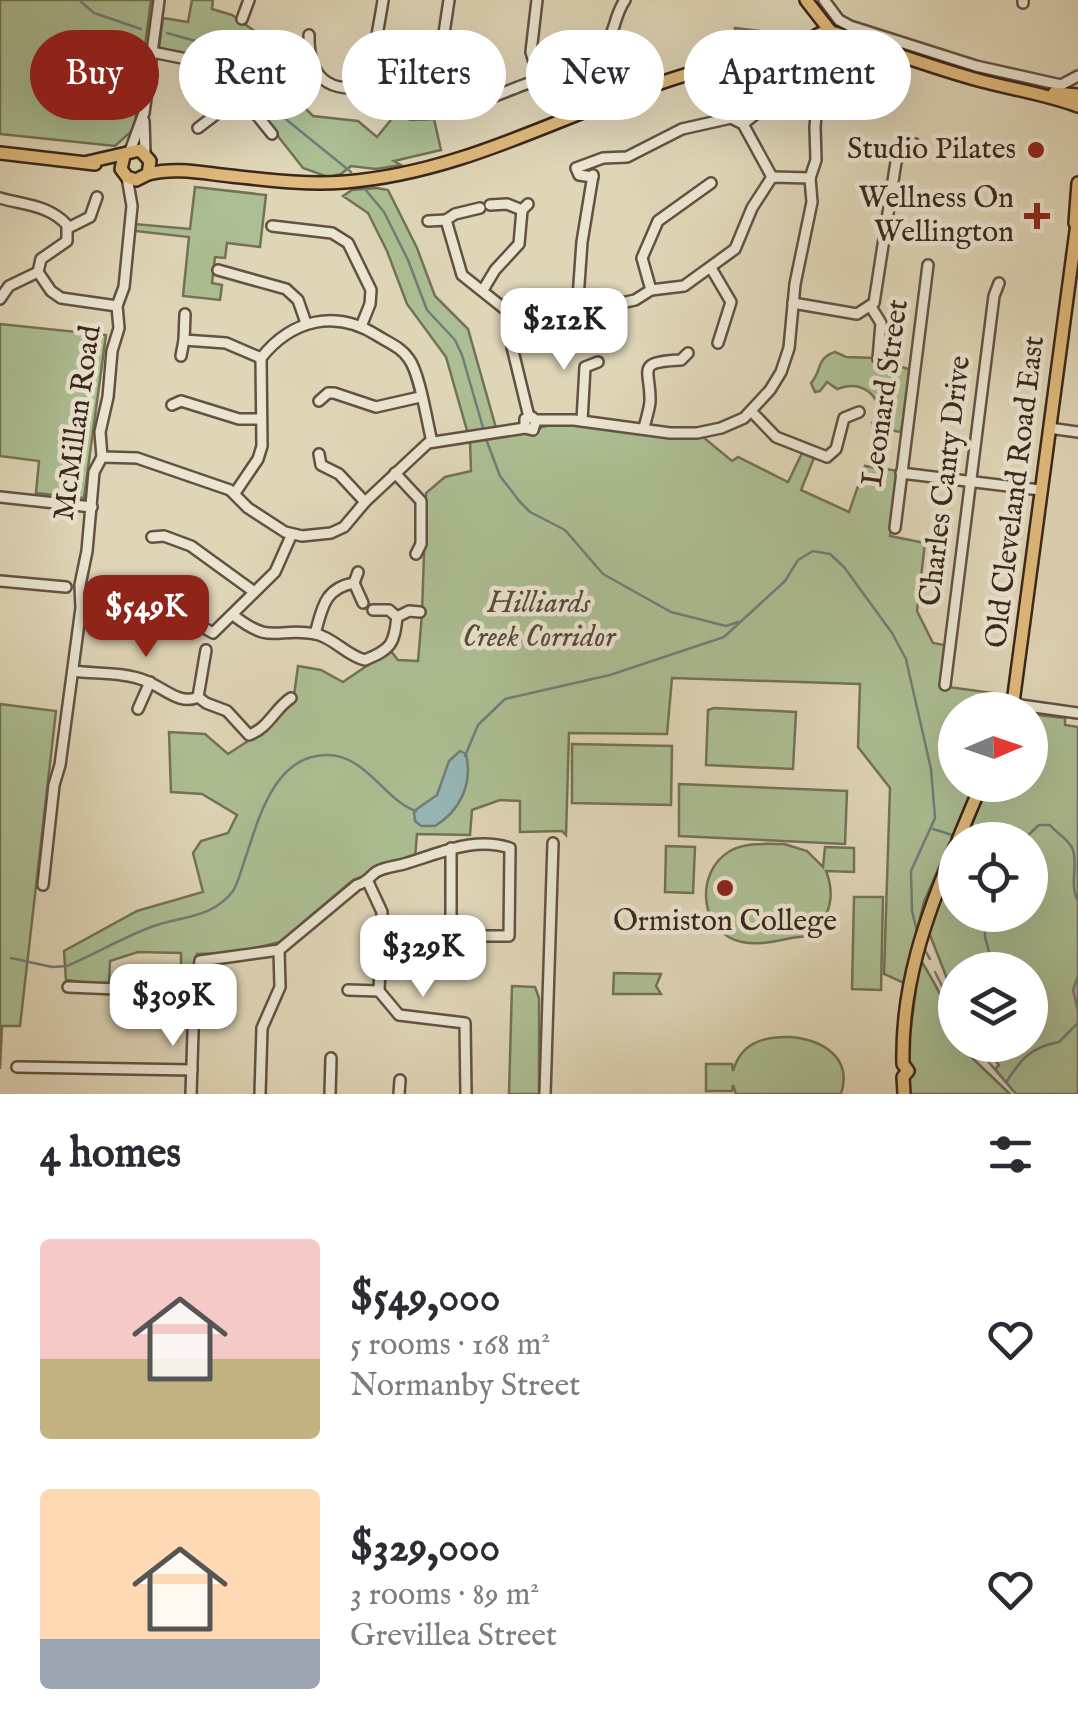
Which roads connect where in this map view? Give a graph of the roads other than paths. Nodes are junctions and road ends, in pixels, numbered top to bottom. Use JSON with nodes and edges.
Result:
{"nodes":[{"id":1,"x":159,"y":0,"type":"edge"},
{"id":2,"x":249,"y":0,"type":"edge"},
{"id":3,"x":383,"y":0,"type":"edge"},
{"id":4,"x":449,"y":0,"type":"edge"},
{"id":5,"x":536,"y":0,"type":"edge"},
{"id":6,"x":624,"y":0,"type":"edge"},
{"id":7,"x":824,"y":0,"type":"edge"},
{"id":8,"x":807,"y":2,"type":"edge"},
{"id":9,"x":242,"y":19,"type":"dead end"},
{"id":10,"x":155,"y":30,"type":"edge"},
{"id":11,"x":379,"y":30,"type":"edge"},
{"id":12,"x":444,"y":30,"type":"edge"},
{"id":13,"x":533,"y":30,"type":"edge"},
{"id":14,"x":614,"y":30,"type":"edge"},
{"id":15,"x":811,"y":30,"type":"edge"},
{"id":16,"x":830,"y":30,"type":"edge"},
{"id":17,"x":911,"y":59,"type":"edge"},
{"id":18,"x":911,"y":60,"type":"edge"},
{"id":19,"x":914,"y":60,"type":"junction"},
{"id":20,"x":974,"y":72,"type":"junction"},
{"id":21,"x":322,"y":74,"type":"edge"},
{"id":22,"x":1078,"y":76,"type":"edge"},
{"id":23,"x":684,"y":77,"type":"edge"},
{"id":24,"x":342,"y":87,"type":"edge"},
{"id":25,"x":1025,"y":91,"type":"junction"},
{"id":26,"x":1078,"y":95,"type":"edge"},
{"id":27,"x":1078,"y":106,"type":"edge"},
{"id":28,"x":141,"y":120,"type":"edge"},
{"id":29,"x":144,"y":120,"type":"edge"},
{"id":30,"x":215,"y":120,"type":"edge"},
{"id":31,"x":260,"y":120,"type":"edge"},
{"id":32,"x":748,"y":120,"type":"edge"},
{"id":33,"x":817,"y":120,"type":"edge"},
{"id":34,"x":743,"y":124,"type":"junction"},
{"id":35,"x":198,"y":128,"type":"dead end"},
{"id":36,"x":256,"y":133,"type":"dead end"},
{"id":37,"x":893,"y":142,"type":"dead end"},
{"id":38,"x":915,"y":144,"type":"dead end"},
{"id":39,"x":902,"y":149,"type":"junction"},
{"id":40,"x":127,"y":153,"type":"junction"},
{"id":41,"x":0,"y":154,"type":"edge"},
{"id":42,"x":146,"y":155,"type":"junction"},
{"id":43,"x":88,"y":162,"type":"junction"},
{"id":44,"x":596,"y":162,"type":"junction"},
{"id":45,"x":174,"y":169,"type":"junction"},
{"id":46,"x":125,"y":175,"type":"junction"},
{"id":47,"x":144,"y":176,"type":"junction"},
{"id":48,"x":593,"y":176,"type":"junction"},
{"id":49,"x":772,"y":177,"type":"junction"},
{"id":50,"x":810,"y":178,"type":"junction"},
{"id":51,"x":706,"y":182,"type":"dead end"},
{"id":52,"x":1078,"y":183,"type":"edge"},
{"id":53,"x":0,"y":198,"type":"edge"},
{"id":54,"x":95,"y":199,"type":"dead end"},
{"id":55,"x":132,"y":206,"type":"junction"},
{"id":56,"x":428,"y":220,"type":"dead end"},
{"id":57,"x":446,"y":220,"type":"junction"},
{"id":58,"x":1076,"y":222,"type":"edge"},
{"id":59,"x":279,"y":224,"type":"dead end"},
{"id":60,"x":68,"y":228,"type":"junction"},
{"id":61,"x":928,"y":265,"type":"dead end"},
{"id":62,"x":711,"y":268,"type":"junction"},
{"id":63,"x":218,"y":270,"type":"dead end"},
{"id":64,"x":38,"y":272,"type":"junction"},
{"id":65,"x":0,"y":278,"type":"edge"},
{"id":66,"x":999,"y":284,"type":"dead end"},
{"id":67,"x":9,"y":286,"type":"junction"},
{"id":68,"x":483,"y":290,"type":"junction"},
{"id":69,"x":651,"y":290,"type":"junction"},
{"id":70,"x":578,"y":298,"type":"junction"},
{"id":71,"x":0,"y":300,"type":"edge"},
{"id":72,"x":793,"y":303,"type":"junction"},
{"id":73,"x":117,"y":306,"type":"junction"},
{"id":74,"x":871,"y":308,"type":"junction"},
{"id":75,"x":184,"y":314,"type":"dead end"},
{"id":76,"x":516,"y":318,"type":"junction"},
{"id":77,"x":306,"y":323,"type":"junction"},
{"id":78,"x":362,"y":324,"type":"junction"},
{"id":79,"x":184,"y":340,"type":"junction"},
{"id":80,"x":717,"y":345,"type":"dead end"},
{"id":81,"x":180,"y":356,"type":"dead end"},
{"id":82,"x":262,"y":358,"type":"junction"},
{"id":83,"x":878,"y":359,"type":"dead end"},
{"id":84,"x":574,"y":360,"type":"dead end"},
{"id":85,"x":598,"y":362,"type":"dead end"},
{"id":86,"x":584,"y":366,"type":"junction"},
{"id":87,"x":689,"y":371,"type":"dead end"},
{"id":88,"x":420,"y":397,"type":"junction"},
{"id":89,"x":178,"y":400,"type":"dead end"},
{"id":90,"x":318,"y":401,"type":"dead end"},
{"id":91,"x":752,"y":412,"type":"junction"},
{"id":92,"x":859,"y":412,"type":"dead end"},
{"id":93,"x":260,"y":420,"type":"junction"},
{"id":94,"x":582,"y":421,"type":"junction"},
{"id":95,"x":530,"y":422,"type":"junction"},
{"id":96,"x":644,"y":428,"type":"junction"},
{"id":97,"x":1049,"y":428,"type":"junction"},
{"id":98,"x":1078,"y":432,"type":"edge"},
{"id":99,"x":432,"y":442,"type":"junction"},
{"id":100,"x":102,"y":456,"type":"junction"},
{"id":101,"x":318,"y":463,"type":"dead end"},
{"id":102,"x":395,"y":472,"type":"junction"},
{"id":103,"x":901,"y":473,"type":"junction"},
{"id":104,"x":970,"y":482,"type":"junction"},
{"id":105,"x":1040,"y":490,"type":"junction"},
{"id":106,"x":235,"y":493,"type":"junction"},
{"id":107,"x":0,"y":497,"type":"edge"},
{"id":108,"x":365,"y":502,"type":"junction"},
{"id":109,"x":92,"y":507,"type":"junction"},
{"id":110,"x":895,"y":528,"type":"dead end"},
{"id":111,"x":291,"y":536,"type":"junction"},
{"id":112,"x":152,"y":537,"type":"dead end"},
{"id":113,"x":416,"y":554,"type":"dead end"},
{"id":114,"x":0,"y":581,"type":"edge"},
{"id":115,"x":66,"y":587,"type":"dead end"},
{"id":116,"x":253,"y":591,"type":"junction"},
{"id":117,"x":363,"y":603,"type":"dead end"},
{"id":118,"x":373,"y":610,"type":"dead end"},
{"id":119,"x":420,"y":612,"type":"dead end"},
{"id":120,"x":142,"y":614,"type":"dead end"},
{"id":121,"x":232,"y":615,"type":"junction"},
{"id":122,"x":397,"y":617,"type":"junction"},
{"id":123,"x":315,"y":634,"type":"junction"},
{"id":124,"x":206,"y":650,"type":"dead end"},
{"id":125,"x":72,"y":671,"type":"junction"},
{"id":126,"x":150,"y":682,"type":"junction"},
{"id":127,"x":946,"y":685,"type":"dead end"},
{"id":128,"x":1015,"y":692,"type":"edge"},
{"id":129,"x":273,"y":695,"type":"dead end"},
{"id":130,"x":198,"y":697,"type":"junction"},
{"id":131,"x":138,"y":709,"type":"dead end"},
{"id":132,"x":1048,"y":710,"type":"edge"},
{"id":133,"x":1078,"y":712,"type":"edge"},
{"id":134,"x":553,"y":843,"type":"dead end"},
{"id":135,"x":451,"y":848,"type":"junction"},
{"id":136,"x":368,"y":882,"type":"junction"},
{"id":137,"x":43,"y":886,"type":"dead end"},
{"id":138,"x":938,"y":889,"type":"edge"},
{"id":139,"x":278,"y":950,"type":"junction"},
{"id":140,"x":68,"y":987,"type":"dead end"},
{"id":141,"x":348,"y":990,"type":"dead end"},
{"id":142,"x":379,"y":991,"type":"junction"},
{"id":143,"x":190,"y":992,"type":"junction"},
{"id":144,"x":331,"y":1058,"type":"dead end"},
{"id":145,"x":17,"y":1067,"type":"dead end"},
{"id":146,"x":192,"y":1070,"type":"junction"},
{"id":147,"x":400,"y":1080,"type":"dead end"},
{"id":148,"x":192,"y":1094,"type":"edge"},
{"id":149,"x":260,"y":1094,"type":"edge"},
{"id":150,"x":330,"y":1094,"type":"edge"},
{"id":151,"x":399,"y":1094,"type":"edge"},
{"id":152,"x":466,"y":1094,"type":"edge"},
{"id":153,"x":547,"y":1094,"type":"edge"},
{"id":154,"x":904,"y":1094,"type":"edge"}],
"edges":[{"from":1,"to":10,"type":"street"},
{"from":2,"to":9,"type":"street"},
{"from":3,"to":11,"type":"street"},
{"from":4,"to":12,"type":"street"},
{"from":5,"to":13,"type":"street"},
{"from":6,"to":14,"type":"street"},
{"from":7,"to":20,"type":"street"},
{"from":8,"to":15,"type":"main road"},
{"from":8,"to":16,"type":"main road"},
{"from":17,"to":19,"type":"main road"},
{"from":18,"to":19,"type":"main road"},
{"from":19,"to":20,"type":"main road"},
{"from":20,"to":22,"type":"street"},
{"from":20,"to":25,"type":"main road"},
{"from":21,"to":24,"type":"street"},
{"from":23,"to":45,"type":"main road"},
{"from":25,"to":26,"type":"main road"},
{"from":25,"to":27,"type":"main road"},
{"from":28,"to":40,"type":"street"},
{"from":29,"to":42,"type":"street"},
{"from":30,"to":35,"type":"street"},
{"from":31,"to":36,"type":"street"},
{"from":32,"to":34,"type":"street"},
{"from":33,"to":50,"type":"street"},
{"from":34,"to":44,"type":"street"},
{"from":34,"to":49,"type":"street"},
{"from":37,"to":39,"type":"street"},
{"from":38,"to":39,"type":"street"},
{"from":39,"to":74,"type":"street"},
{"from":40,"to":42,"type":"main road"},
{"from":40,"to":43,"type":"main road"},
{"from":40,"to":46,"type":"main road"},
{"from":41,"to":43,"type":"main road"},
{"from":42,"to":45,"type":"main road"},
{"from":42,"to":47,"type":"main road"},
{"from":43,"to":46,"type":"main road"},
{"from":44,"to":48,"type":"street"},
{"from":44,"to":48,"type":"street"},
{"from":45,"to":47,"type":"main road"},
{"from":46,"to":47,"type":"main road"},
{"from":46,"to":55,"type":"street","name":"McMillan Road"},
{"from":47,"to":55,"type":"street","name":"McMillan Road"},
{"from":48,"to":70,"type":"street"},
{"from":49,"to":50,"type":"street"},
{"from":49,"to":62,"type":"street"},
{"from":50,"to":72,"type":"street"},
{"from":51,"to":69,"type":"street"},
{"from":52,"to":58,"type":"main road","name":"Old Cleveland Road East"},
{"from":53,"to":60,"type":"street"},
{"from":54,"to":60,"type":"street"},
{"from":55,"to":73,"type":"street","name":"McMillan Road"},
{"from":56,"to":57,"type":"street"},
{"from":57,"to":68,"type":"street"},
{"from":57,"to":68,"type":"street"},
{"from":58,"to":97,"type":"main road","name":"Old Cleveland Road East"},
{"from":59,"to":78,"type":"street"},
{"from":60,"to":64,"type":"street"},
{"from":61,"to":103,"type":"street","name":"Leonard Street"},
{"from":62,"to":69,"type":"street"},
{"from":62,"to":80,"type":"street"},
{"from":63,"to":77,"type":"street"},
{"from":64,"to":67,"type":"street"},
{"from":64,"to":73,"type":"street"},
{"from":65,"to":67,"type":"street"},
{"from":66,"to":104,"type":"street","name":"Charles Canty Drive"},
{"from":67,"to":71,"type":"street"},
{"from":68,"to":76,"type":"street"},
{"from":69,"to":70,"type":"street"},
{"from":70,"to":76,"type":"street"},
{"from":72,"to":74,"type":"street"},
{"from":72,"to":91,"type":"street"},
{"from":73,"to":100,"type":"street","name":"McMillan Road"},
{"from":74,"to":83,"type":"street"},
{"from":75,"to":79,"type":"street"},
{"from":76,"to":95,"type":"street"},
{"from":77,"to":78,"type":"street"},
{"from":77,"to":82,"type":"street"},
{"from":78,"to":88,"type":"street"},
{"from":79,"to":81,"type":"street"},
{"from":79,"to":82,"type":"street"},
{"from":82,"to":93,"type":"street"},
{"from":84,"to":86,"type":"street"},
{"from":85,"to":86,"type":"street"},
{"from":86,"to":94,"type":"street"},
{"from":87,"to":96,"type":"street"},
{"from":88,"to":90,"type":"street"},
{"from":88,"to":99,"type":"street"},
{"from":89,"to":93,"type":"street"},
{"from":91,"to":92,"type":"street"},
{"from":91,"to":96,"type":"street"},
{"from":93,"to":106,"type":"street"},
{"from":94,"to":95,"type":"street"},
{"from":94,"to":96,"type":"street"},
{"from":95,"to":99,"type":"street"},
{"from":97,"to":98,"type":"street"},
{"from":97,"to":105,"type":"main road","name":"Old Cleveland Road East"},
{"from":99,"to":102,"type":"street"},
{"from":100,"to":106,"type":"street"},
{"from":100,"to":109,"type":"street","name":"McMillan Road"},
{"from":101,"to":108,"type":"street"},
{"from":102,"to":108,"type":"street"},
{"from":102,"to":113,"type":"street"},
{"from":103,"to":104,"type":"street"},
{"from":103,"to":110,"type":"street","name":"Leonard Street"},
{"from":104,"to":105,"type":"street"},
{"from":104,"to":127,"type":"street","name":"Charles Canty Drive"},
{"from":105,"to":128,"type":"main road","name":"Old Cleveland Road East"},
{"from":106,"to":111,"type":"street"},
{"from":107,"to":109,"type":"street"},
{"from":108,"to":111,"type":"street"},
{"from":109,"to":125,"type":"street","name":"McMillan Road"},
{"from":111,"to":116,"type":"street"},
{"from":112,"to":116,"type":"street"},
{"from":114,"to":115,"type":"street"},
{"from":116,"to":121,"type":"street"},
{"from":117,"to":123,"type":"street"},
{"from":118,"to":122,"type":"street"},
{"from":119,"to":122,"type":"street"},
{"from":120,"to":121,"type":"street"},
{"from":121,"to":123,"type":"street"},
{"from":122,"to":123,"type":"street"},
{"from":124,"to":130,"type":"street"},
{"from":125,"to":126,"type":"street"},
{"from":125,"to":137,"type":"street","name":"McMillan Road"},
{"from":126,"to":130,"type":"street"},
{"from":126,"to":131,"type":"street"},
{"from":129,"to":130,"type":"street"},
{"from":132,"to":133,"type":"street"},
{"from":134,"to":153,"type":"street"},
{"from":135,"to":135,"type":"street"},
{"from":135,"to":136,"type":"street"},
{"from":136,"to":139,"type":"street"},
{"from":136,"to":142,"type":"street"},
{"from":138,"to":154,"type":"main road"},
{"from":139,"to":143,"type":"street"},
{"from":139,"to":149,"type":"street"},
{"from":140,"to":143,"type":"street"},
{"from":141,"to":142,"type":"street"},
{"from":142,"to":152,"type":"street"},
{"from":143,"to":146,"type":"street"},
{"from":144,"to":150,"type":"street"},
{"from":145,"to":146,"type":"street"},
{"from":146,"to":148,"type":"street"},
{"from":147,"to":151,"type":"street"}]}
